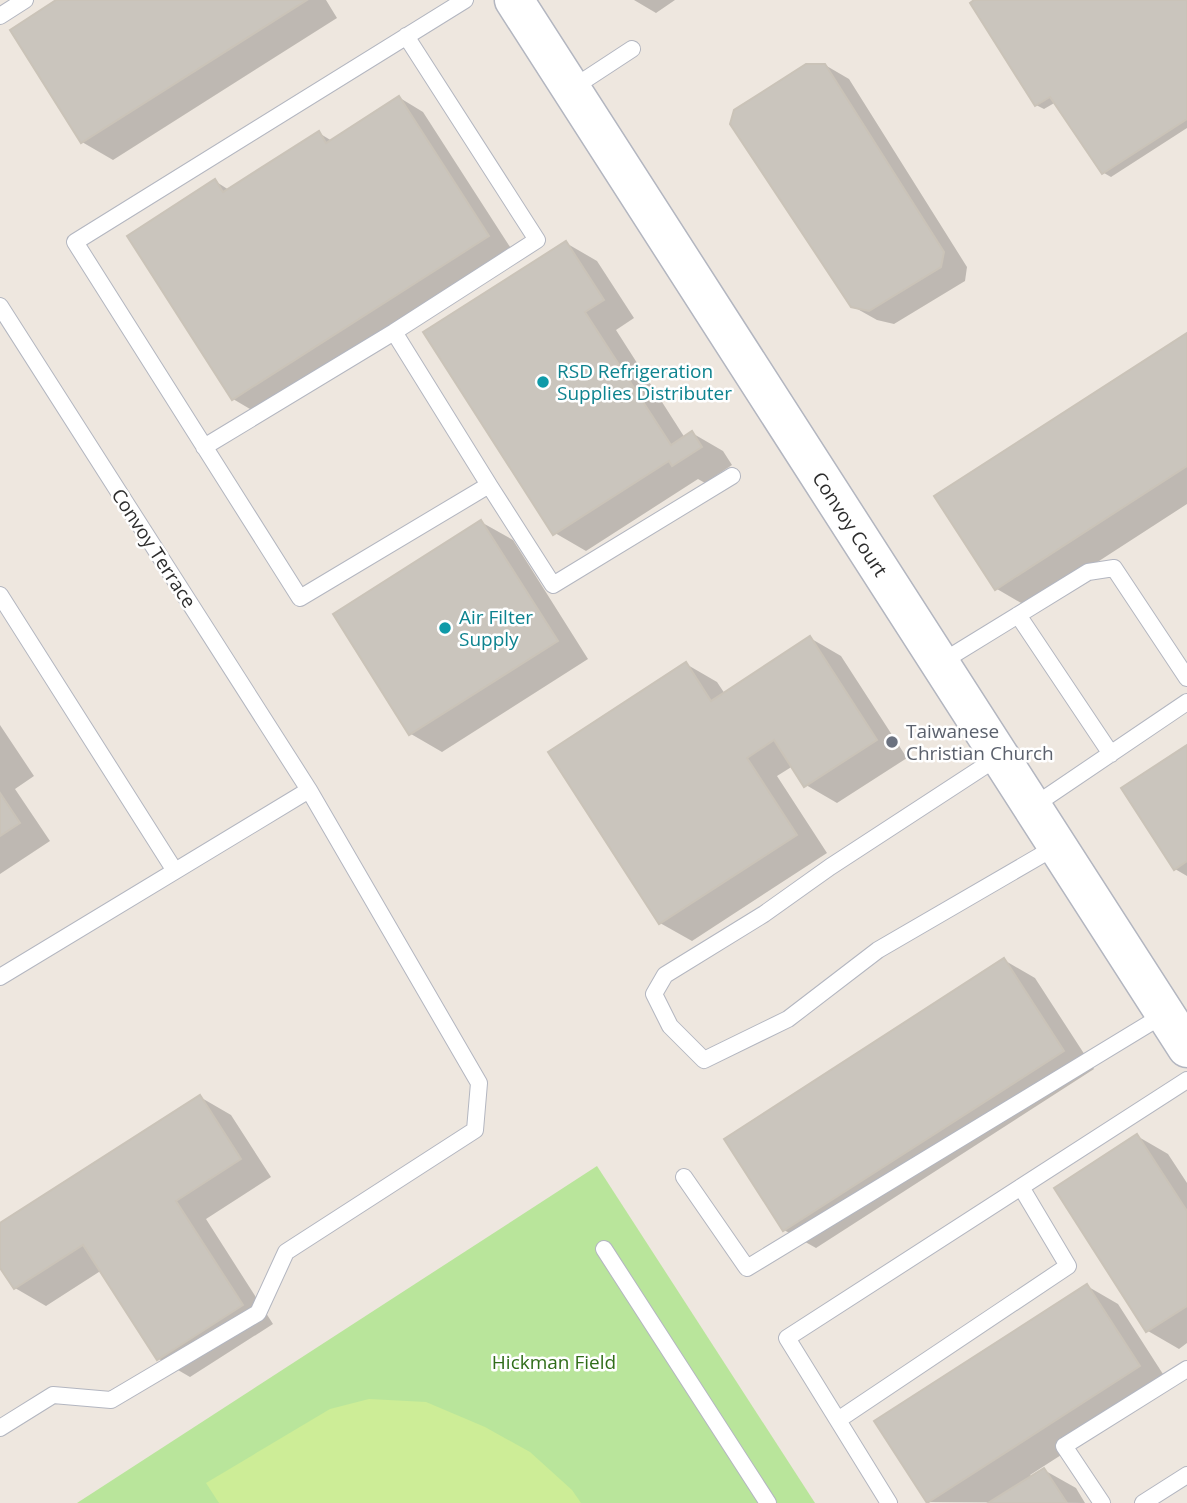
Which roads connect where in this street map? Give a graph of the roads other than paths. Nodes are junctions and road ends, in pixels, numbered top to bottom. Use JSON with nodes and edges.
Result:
{"nodes":[{"id":1,"x":25,"y":0,"type":"edge"},
{"id":2,"x":465,"y":0,"type":"edge"},
{"id":3,"x":514,"y":0,"type":"edge"},
{"id":4,"x":0,"y":16,"type":"edge"},
{"id":5,"x":407,"y":36,"type":"junction"},
{"id":6,"x":632,"y":49,"type":"dead end"},
{"id":7,"x":571,"y":89,"type":"junction"},
{"id":8,"x":0,"y":306,"type":"edge"},
{"id":9,"x":394,"y":332,"type":"junction"},
{"id":10,"x":204,"y":447,"type":"junction"},
{"id":11,"x":732,"y":477,"type":"dead end"},
{"id":12,"x":489,"y":485,"type":"junction"},
{"id":13,"x":0,"y":595,"type":"edge"},
{"id":14,"x":1018,"y":615,"type":"junction"},
{"id":15,"x":940,"y":663,"type":"junction"},
{"id":16,"x":1187,"y":678,"type":"edge"},
{"id":17,"x":1187,"y":702,"type":"edge"},
{"id":18,"x":1111,"y":754,"type":"junction"},
{"id":19,"x":1000,"y":756,"type":"junction"},
{"id":20,"x":309,"y":790,"type":"junction"},
{"id":21,"x":1032,"y":807,"type":"junction"},
{"id":22,"x":1057,"y":846,"type":"junction"},
{"id":23,"x":175,"y":871,"type":"junction"},
{"id":24,"x":0,"y":977,"type":"edge"},
{"id":25,"x":1165,"y":1014,"type":"junction"},
{"id":26,"x":1187,"y":1048,"type":"edge"},
{"id":27,"x":1187,"y":1080,"type":"edge"},
{"id":28,"x":684,"y":1177,"type":"dead end"},
{"id":29,"x":1021,"y":1187,"type":"junction"},
{"id":30,"x":604,"y":1249,"type":"dead end"},
{"id":31,"x":1187,"y":1368,"type":"edge"},
{"id":32,"x":838,"y":1420,"type":"junction"},
{"id":33,"x":0,"y":1429,"type":"edge"},
{"id":34,"x":1187,"y":1475,"type":"edge"},
{"id":35,"x":768,"y":1503,"type":"edge"},
{"id":36,"x":889,"y":1503,"type":"edge"},
{"id":37,"x":1102,"y":1503,"type":"edge"},
{"id":38,"x":1143,"y":1503,"type":"edge"}],
"edges":[{"from":1,"to":4,"type":"lane"},
{"from":2,"to":5,"type":"lane"},
{"from":3,"to":7,"type":"street","name":"Convoy Court"},
{"from":5,"to":9,"type":"lane"},
{"from":5,"to":10,"type":"lane"},
{"from":6,"to":7,"type":"lane"},
{"from":7,"to":15,"type":"street","name":"Convoy Court"},
{"from":8,"to":20,"type":"lane","name":"Convoy Terrace"},
{"from":9,"to":10,"type":"lane"},
{"from":9,"to":12,"type":"lane"},
{"from":10,"to":12,"type":"lane"},
{"from":11,"to":12,"type":"lane"},
{"from":13,"to":23,"type":"lane"},
{"from":14,"to":15,"type":"lane"},
{"from":14,"to":16,"type":"lane"},
{"from":14,"to":18,"type":"lane"},
{"from":15,"to":19,"type":"street","name":"Convoy Court"},
{"from":17,"to":18,"type":"lane"},
{"from":18,"to":21,"type":"lane"},
{"from":19,"to":21,"type":"street","name":"Convoy Court"},
{"from":19,"to":22,"type":"lane"},
{"from":20,"to":23,"type":"lane"},
{"from":20,"to":33,"type":"lane","name":"Convoy Terrace"},
{"from":21,"to":22,"type":"street","name":"Convoy Court"},
{"from":22,"to":25,"type":"street","name":"Convoy Court"},
{"from":23,"to":24,"type":"lane"},
{"from":25,"to":26,"type":"street","name":"Convoy Court"},
{"from":25,"to":28,"type":"lane"},
{"from":27,"to":29,"type":"lane"},
{"from":29,"to":32,"type":"lane"},
{"from":29,"to":32,"type":"lane"},
{"from":30,"to":35,"type":"lane"},
{"from":31,"to":37,"type":"lane"},
{"from":32,"to":36,"type":"lane"},
{"from":34,"to":38,"type":"lane"}]}
